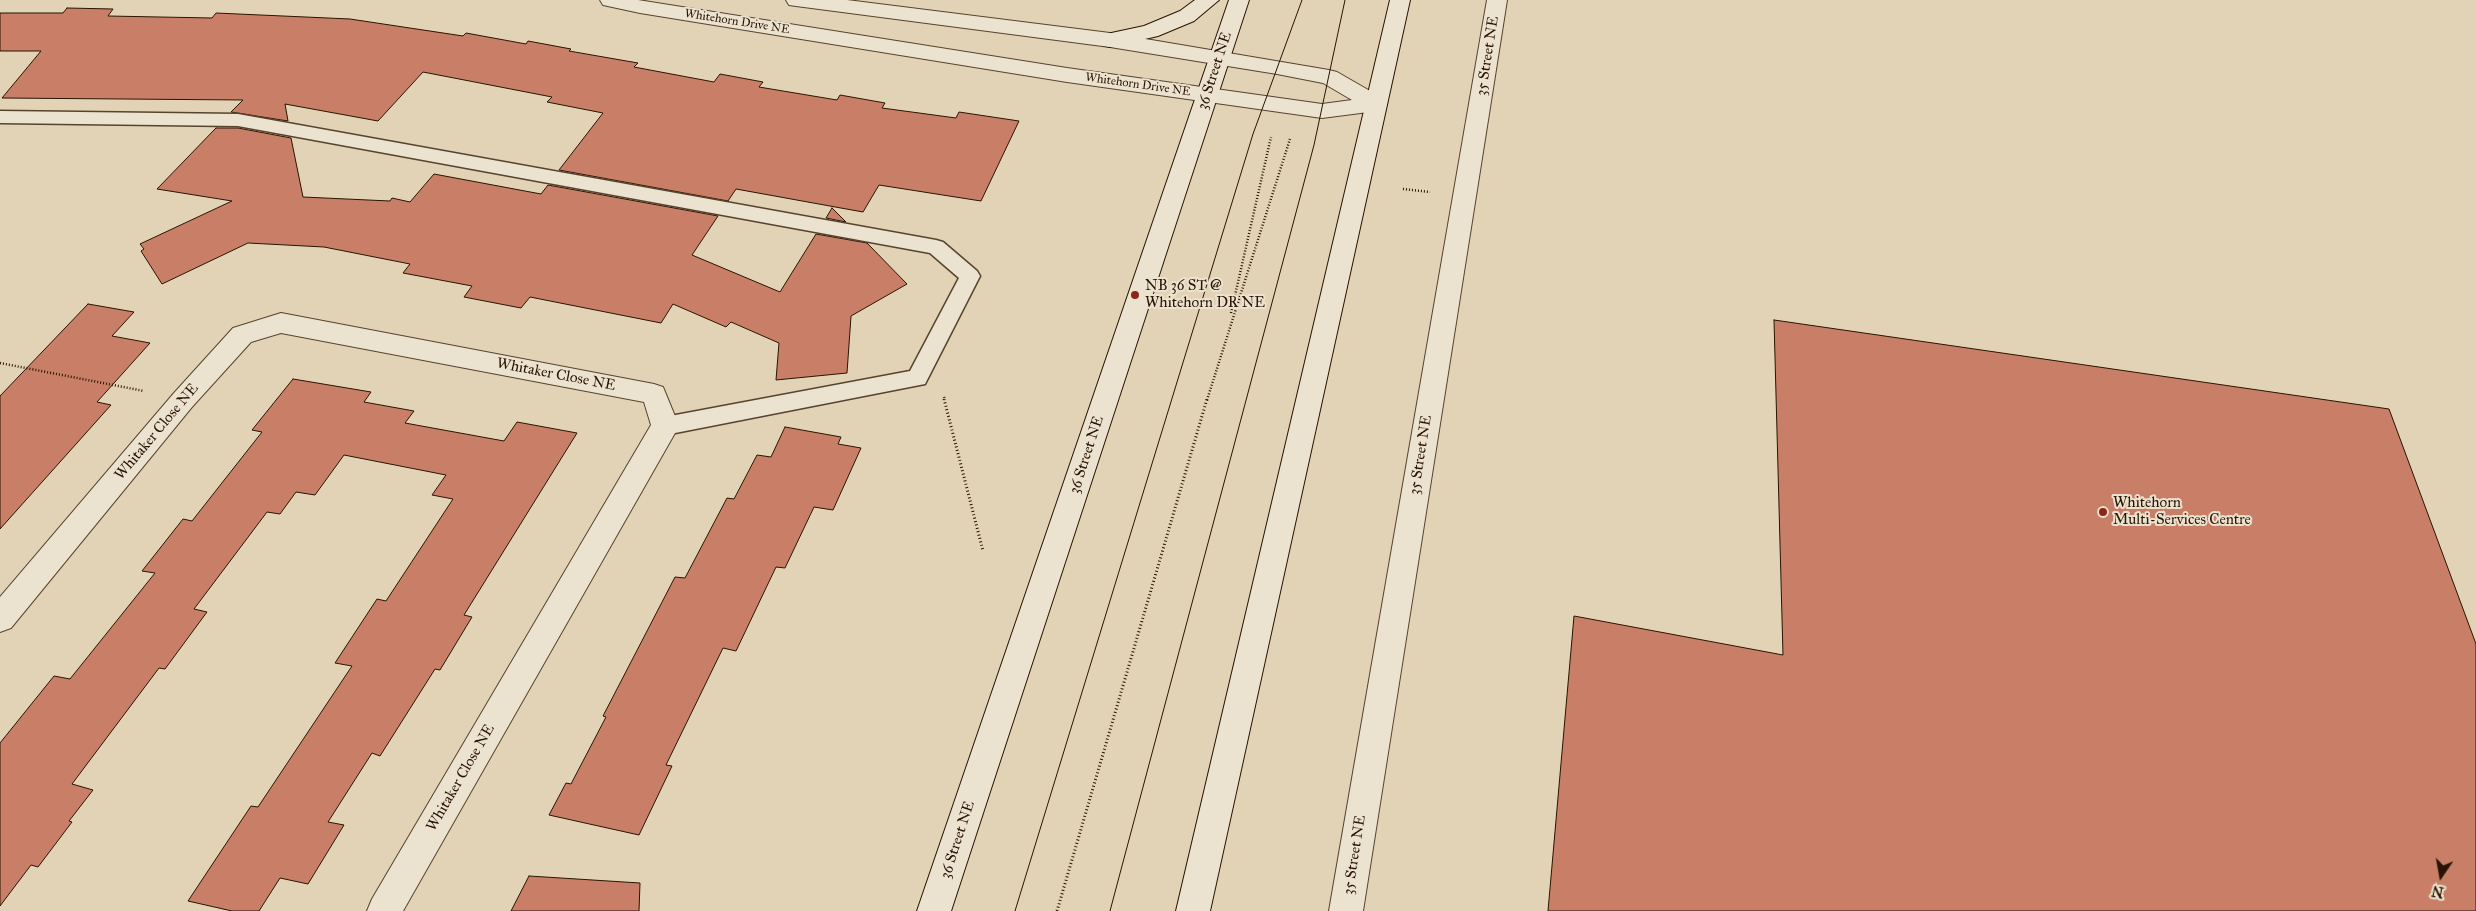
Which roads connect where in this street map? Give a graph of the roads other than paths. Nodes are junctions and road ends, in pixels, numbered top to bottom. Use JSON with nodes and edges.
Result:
{"nodes":[{"id":1,"x":610,"y":0,"type":"edge"},
{"id":2,"x":796,"y":0,"type":"edge"},
{"id":3,"x":1209,"y":0,"type":"edge"},
{"id":4,"x":1239,"y":0,"type":"edge"},
{"id":5,"x":1400,"y":0,"type":"edge"},
{"id":6,"x":1497,"y":0,"type":"edge"},
{"id":7,"x":1110,"y":40,"type":"junction"},
{"id":8,"x":1220,"y":58,"type":"junction"},
{"id":9,"x":1207,"y":95,"type":"junction"},
{"id":10,"x":1376,"y":104,"type":"junction"},
{"id":11,"x":0,"y":117,"type":"edge"},
{"id":12,"x":665,"y":426,"type":"junction"},
{"id":13,"x":0,"y":619,"type":"edge"},
{"id":14,"x":384,"y":911,"type":"edge"},
{"id":15,"x":934,"y":911,"type":"edge"},
{"id":16,"x":1194,"y":911,"type":"edge"},
{"id":17,"x":1346,"y":911,"type":"edge"}],
"edges":[{"from":1,"to":9,"type":"street","name":"Whitehorn Drive NE"},
{"from":2,"to":7,"type":"street"},
{"from":3,"to":7,"type":"street"},
{"from":4,"to":8,"type":"street","name":"36 Street NE"},
{"from":5,"to":10,"type":"street"},
{"from":6,"to":17,"type":"street","name":"35 Street NE"},
{"from":7,"to":8,"type":"street"},
{"from":8,"to":9,"type":"street","name":"36 Street NE"},
{"from":8,"to":10,"type":"street"},
{"from":9,"to":10,"type":"street","name":"Whitehorn Drive NE"},
{"from":9,"to":15,"type":"street","name":"36 Street NE"},
{"from":10,"to":16,"type":"street"},
{"from":11,"to":12,"type":"lane"},
{"from":12,"to":13,"type":"street","name":"Whitaker Close NE"},
{"from":12,"to":14,"type":"street","name":"Whitaker Close NE"}]}
